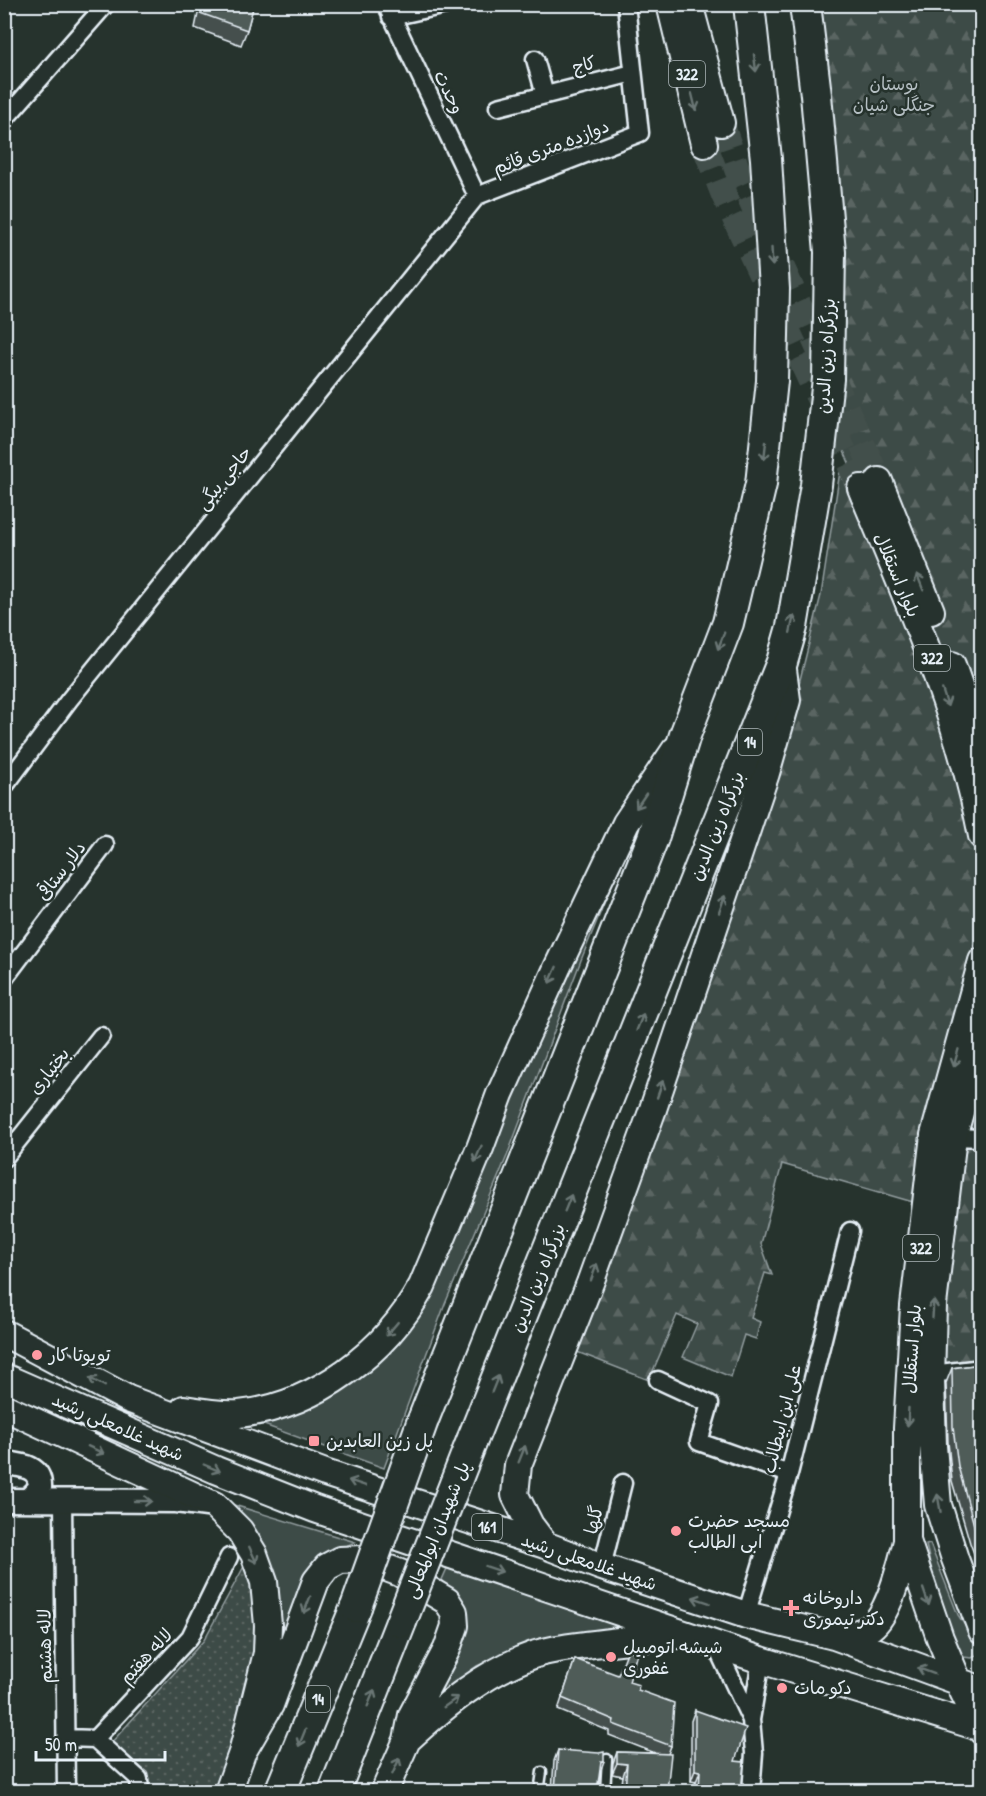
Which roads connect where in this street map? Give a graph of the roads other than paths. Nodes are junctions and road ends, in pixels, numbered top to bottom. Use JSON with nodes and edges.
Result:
{"nodes":[{"id":1,"x":105,"y":4,"type":"edge"},
{"id":2,"x":450,"y":4,"type":"edge"},
{"id":3,"x":626,"y":4,"type":"edge"},
{"id":4,"x":670,"y":4,"type":"edge"},
{"id":5,"x":689,"y":4,"type":"edge"},
{"id":6,"x":749,"y":4,"type":"edge"},
{"id":7,"x":805,"y":4,"type":"edge"},
{"id":8,"x":388,"y":11,"type":"edge"},
{"id":9,"x":535,"y":59,"type":"dead end"},
{"id":10,"x":633,"y":73,"type":"junction"},
{"id":11,"x":545,"y":95,"type":"junction"},
{"id":12,"x":498,"y":107,"type":"dead end"},
{"id":13,"x":4,"y":120,"type":"edge"},
{"id":14,"x":721,"y":123,"type":"tunnel mouth"},
{"id":15,"x":704,"y":144,"type":"tunnel mouth"},
{"id":16,"x":477,"y":196,"type":"junction"},
{"id":17,"x":782,"y":662,"type":"junction"},
{"id":18,"x":685,"y":735,"type":"junction"},
{"id":19,"x":981,"y":756,"type":"edge"},
{"id":20,"x":4,"y":787,"type":"edge"},
{"id":21,"x":981,"y":836,"type":"edge"},
{"id":22,"x":105,"y":845,"type":"dead end"},
{"id":23,"x":981,"y":961,"type":"edge"},
{"id":24,"x":4,"y":979,"type":"edge"},
{"id":25,"x":981,"y":1035,"type":"edge"},
{"id":26,"x":101,"y":1036,"type":"dead end"},
{"id":27,"x":953,"y":1137,"type":"junction"},
{"id":28,"x":981,"y":1138,"type":"edge"},
{"id":29,"x":4,"y":1158,"type":"edge"},
{"id":30,"x":850,"y":1231,"type":"dead end"},
{"id":31,"x":4,"y":1333,"type":"edge"},
{"id":32,"x":981,"y":1368,"type":"edge"},
{"id":33,"x":931,"y":1374,"type":"junction"},
{"id":34,"x":4,"y":1377,"type":"edge"},
{"id":35,"x":658,"y":1380,"type":"dead end"},
{"id":36,"x":128,"y":1399,"type":"junction"},
{"id":37,"x":4,"y":1407,"type":"edge"},
{"id":38,"x":473,"y":1438,"type":"joint"},
{"id":39,"x":4,"y":1463,"type":"edge"},
{"id":40,"x":789,"y":1474,"type":"junction"},
{"id":41,"x":623,"y":1483,"type":"dead end"},
{"id":42,"x":515,"y":1495,"type":"junction"},
{"id":43,"x":4,"y":1500,"type":"edge"},
{"id":44,"x":28,"y":1500,"type":"junction"},
{"id":45,"x":63,"y":1501,"type":"junction"},
{"id":46,"x":214,"y":1505,"type":"junction"},
{"id":47,"x":484,"y":1526,"type":"junction"},
{"id":48,"x":907,"y":1541,"type":"junction"},
{"id":49,"x":545,"y":1545,"type":"junction"},
{"id":50,"x":443,"y":1551,"type":"junction"},
{"id":51,"x":229,"y":1557,"type":"dead end"},
{"id":52,"x":955,"y":1559,"type":"junction"},
{"id":53,"x":602,"y":1567,"type":"junction"},
{"id":54,"x":981,"y":1603,"type":"edge"},
{"id":55,"x":746,"y":1615,"type":"junction"},
{"id":56,"x":981,"y":1631,"type":"edge"},
{"id":57,"x":687,"y":1635,"type":"junction"},
{"id":58,"x":834,"y":1636,"type":"junction"},
{"id":59,"x":715,"y":1644,"type":"junction"},
{"id":60,"x":761,"y":1659,"type":"junction"},
{"id":61,"x":970,"y":1687,"type":"edge"},
{"id":62,"x":751,"y":1720,"type":"junction"},
{"id":63,"x":981,"y":1729,"type":"edge"},
{"id":64,"x":66,"y":1738,"type":"junction"},
{"id":65,"x":94,"y":1739,"type":"junction"},
{"id":66,"x":407,"y":1740,"type":"junction"},
{"id":67,"x":242,"y":1753,"type":"junction"},
{"id":68,"x":607,"y":1759,"type":"edge"},
{"id":69,"x":542,"y":1772,"type":"dead end"},
{"id":70,"x":66,"y":1791,"type":"edge"},
{"id":71,"x":140,"y":1791,"type":"edge"},
{"id":72,"x":228,"y":1791,"type":"edge"},
{"id":73,"x":280,"y":1791,"type":"edge"},
{"id":74,"x":334,"y":1791,"type":"edge"},
{"id":75,"x":384,"y":1791,"type":"edge"},
{"id":76,"x":539,"y":1791,"type":"edge"},
{"id":77,"x":605,"y":1791,"type":"edge"},
{"id":78,"x":751,"y":1791,"type":"edge"}],
"edges":[{"from":1,"to":13,"type":"street"},
{"from":2,"to":8,"type":"street"},
{"from":3,"to":10,"type":"street"},
{"from":4,"to":15,"type":"main road","number":"322","one_way":true},
{"from":5,"to":14,"type":"main road","number":"322"},
{"from":6,"to":18,"type":"highway","number":"14","one_way":true},
{"from":17,"to":7,"type":"highway","name":"بزرگراه زین الدین","number":"14","one_way":true},
{"from":8,"to":16,"type":"street","name":"وحدت"},
{"from":9,"to":11,"type":"street"},
{"from":10,"to":11,"type":"street","name":"کاج"},
{"from":10,"to":16,"type":"street","name":"دوازده متری قائم"},
{"from":11,"to":12,"type":"street","name":"کاج"},
{"from":16,"to":20,"type":"street","name":"حاجی بیگی"},
{"from":38,"to":17,"type":"highway","name":"بزرگراه زین الدین","number":"14","one_way":true},
{"from":42,"to":17,"type":"main road","one_way":true},
{"from":18,"to":36,"type":"main road","one_way":true},
{"from":18,"to":73,"type":"highway","number":"14","one_way":true,"bridge":true},
{"from":19,"to":21,"type":"main road","name":"بلوار استقلال","number":"322","one_way":true},
{"from":22,"to":24,"type":"street","name":"دلار ستاقی"},
{"from":23,"to":48,"type":"main road","name":"بلوار استقلال","number":"322","one_way":true},
{"from":25,"to":27,"type":"main road","name":"بلوار استقلال","number":"322"},
{"from":26,"to":29,"type":"street","name":"بختیاری"},
{"from":27,"to":28,"type":"street"},
{"from":33,"to":27,"type":"main road","name":"بلوار استقلال","number":"322","one_way":true},
{"from":30,"to":40,"type":"street","name":"علی ابن ابیطالب"},
{"from":36,"to":31,"type":"main road","name":"شهید غلامعلی رشید","number":"161","one_way":true},
{"from":32,"to":33,"type":"street"},
{"from":52,"to":33,"type":"main road","name":"بلوار استقلال","number":"322","one_way":true},
{"from":34,"to":50,"type":"main road","name":"شهید غلامعلی رشید","number":"161","one_way":true},
{"from":35,"to":40,"type":"street"},
{"from":47,"to":36,"type":"main road","name":"شهید غلامعلی رشید","number":"161","one_way":true},
{"from":37,"to":46,"type":"main road","one_way":true},
{"from":74,"to":38,"type":"highway","name":"پل شهیدان ابوالمعالی","number":"14","one_way":true,"bridge":true},
{"from":39,"to":44,"type":"main road"},
{"from":40,"to":55,"type":"street","name":"علی ابن ابیطالب"},
{"from":41,"to":53,"type":"street","name":"گلها"},
{"from":42,"to":47,"type":"main road"},
{"from":42,"to":49,"type":"main road"},
{"from":43,"to":44,"type":"main road"},
{"from":44,"to":45,"type":"main road"},
{"from":45,"to":46,"type":"main road","one_way":true},
{"from":45,"to":64,"type":"street","name":"لاله هشتم"},
{"from":46,"to":67,"type":"main road","one_way":true},
{"from":47,"to":49,"type":"main road","name":"شهید غلامعلی رشید","number":"161"},
{"from":47,"to":50,"type":"main road"},
{"from":48,"to":58,"type":"main road"},
{"from":48,"to":61,"type":"main road","name":"بلوار استقلال","one_way":true},
{"from":49,"to":53,"type":"main road","name":"شهید غلامعلی رشید","number":"161"},
{"from":50,"to":57,"type":"main road","name":"شهید غلامعلی رشید","number":"161","one_way":true},
{"from":51,"to":65,"type":"street","name":"لاله هفتم"},
{"from":52,"to":54,"type":"main road"},
{"from":52,"to":56,"type":"main road","name":"بلوار استقلال","number":"322"},
{"from":55,"to":53,"type":"main road","name":"شهید غلامعلی رشید","number":"161","one_way":true},
{"from":55,"to":58,"type":"main road","name":"شهید غلامعلی رشید","number":"161"},
{"from":57,"to":59,"type":"main road","name":"شهید غلامعلی رشید","number":"161"},
{"from":66,"to":57,"type":"main road","one_way":true},
{"from":61,"to":58,"type":"main road","name":"شهید غلامعلی رشید","number":"161","one_way":true},
{"from":59,"to":60,"type":"main road","name":"شهید غلامعلی رشید","number":"161"},
{"from":59,"to":62,"type":"street"},
{"from":60,"to":62,"type":"street"},
{"from":60,"to":63,"type":"main road","name":"شهید غلامعلی رشید","number":"161"},
{"from":61,"to":63,"type":"main road","name":"بلوار استقلال"},
{"from":62,"to":78,"type":"street"},
{"from":64,"to":65,"type":"street"},
{"from":64,"to":70,"type":"street","name":"لاله هشتم"},
{"from":65,"to":71,"type":"street"},
{"from":66,"to":67,"type":"main road","one_way":true},
{"from":75,"to":66,"type":"main road","one_way":true},
{"from":67,"to":72,"type":"main road"},
{"from":68,"to":77,"type":"lane"},
{"from":69,"to":76,"type":"lane"}]}
